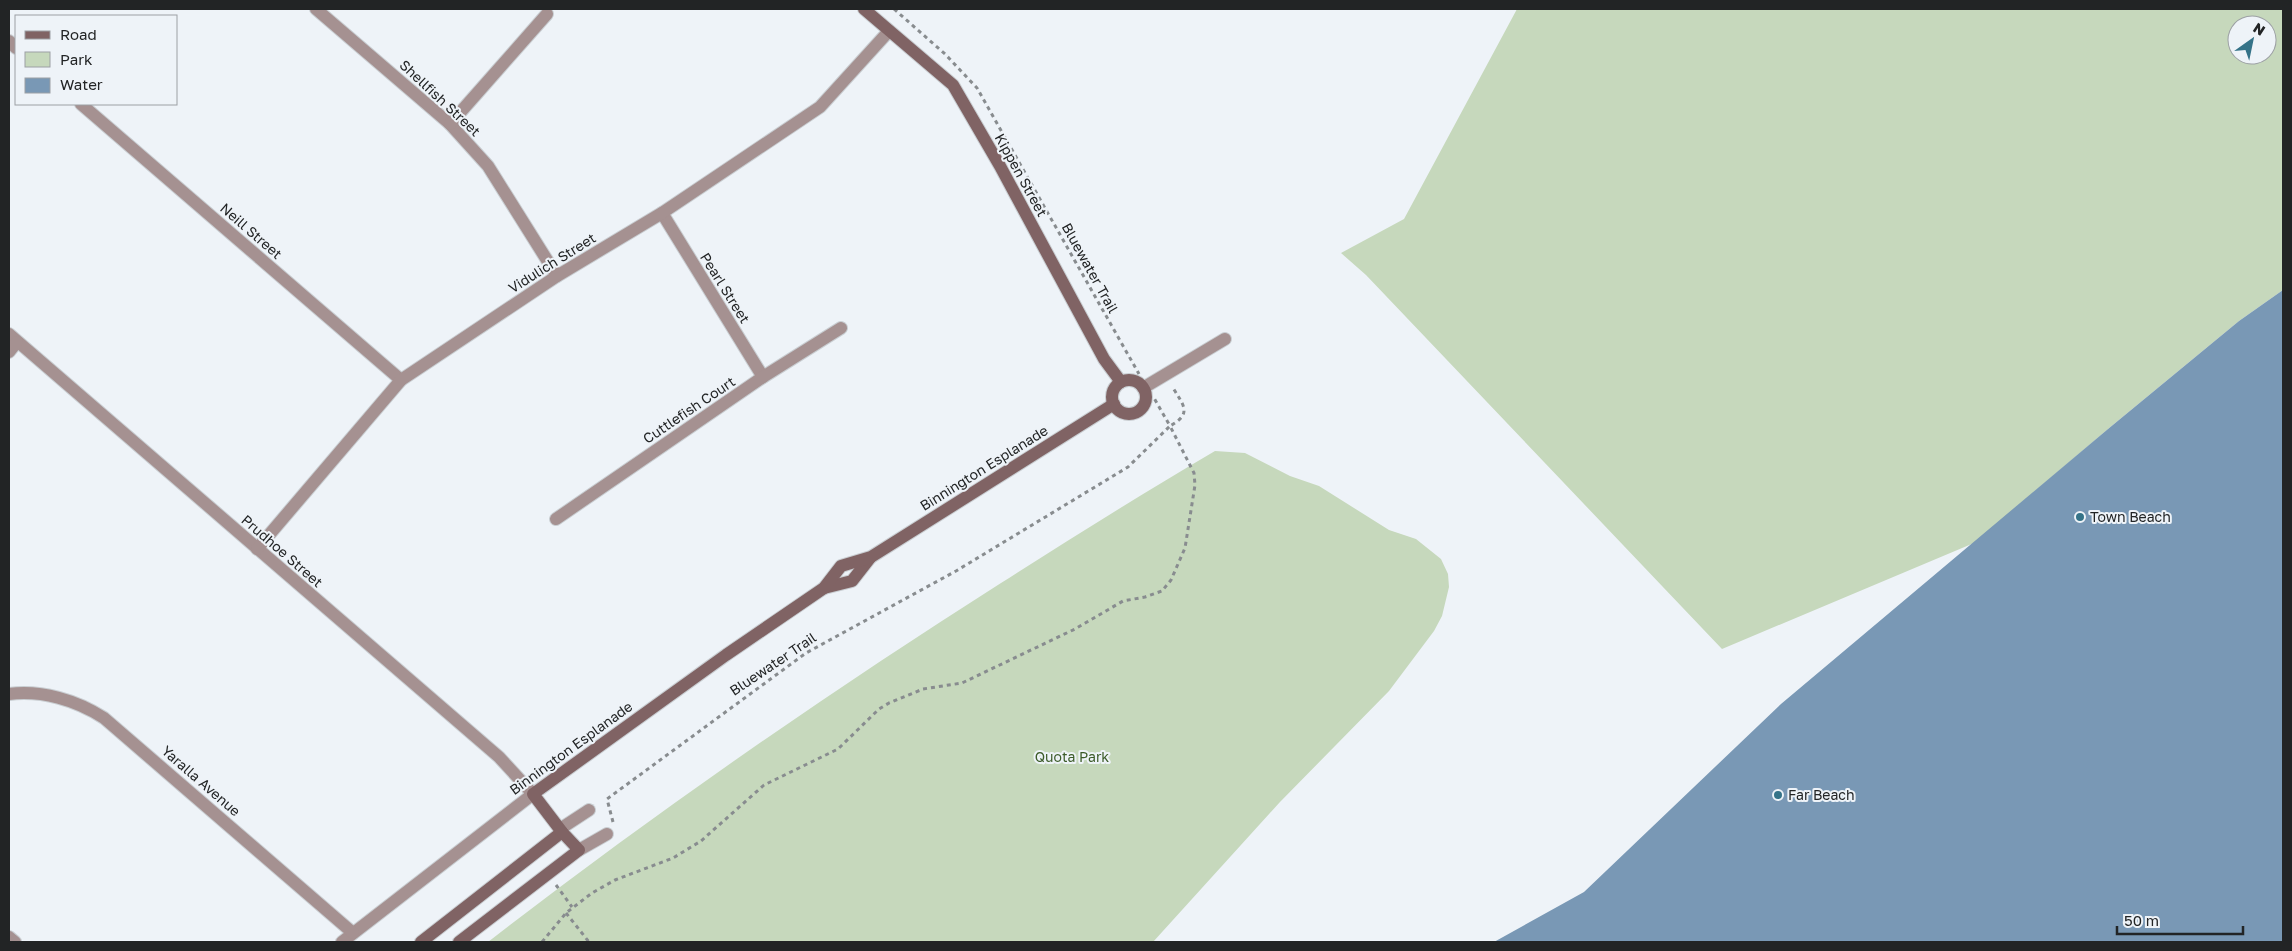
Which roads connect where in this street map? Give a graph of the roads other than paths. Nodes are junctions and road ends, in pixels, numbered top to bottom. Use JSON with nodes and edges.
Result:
{"nodes":[{"id":1,"x":316,"y":9,"type":"edge"},
{"id":2,"x":864,"y":9,"type":"edge"},
{"id":3,"x":547,"y":14,"type":"dead end"},
{"id":4,"x":889,"y":31,"type":"junction"},
{"id":5,"x":82,"y":105,"type":"edge"},
{"id":6,"x":450,"y":124,"type":"junction"},
{"id":7,"x":662,"y":213,"type":"junction"},
{"id":8,"x":557,"y":276,"type":"junction"},
{"id":9,"x":841,"y":328,"type":"dead end"},
{"id":10,"x":1225,"y":339,"type":"dead end"},
{"id":11,"x":12,"y":343,"type":"edge"},
{"id":12,"x":763,"y":377,"type":"junction"},
{"id":13,"x":401,"y":380,"type":"junction"},
{"id":14,"x":1121,"y":382,"type":"junction"},
{"id":15,"x":1145,"y":387,"type":"junction"},
{"id":16,"x":1114,"y":404,"type":"junction"},
{"id":17,"x":556,"y":519,"type":"dead end"},
{"id":18,"x":257,"y":549,"type":"junction"},
{"id":19,"x":9,"y":694,"type":"edge"},
{"id":20,"x":533,"y":794,"type":"junction"},
{"id":21,"x":589,"y":810,"type":"dead end"},
{"id":22,"x":610,"y":829,"type":"road end"},
{"id":23,"x":561,"y":831,"type":"junction"},
{"id":24,"x":580,"y":850,"type":"junction"},
{"id":25,"x":353,"y":933,"type":"junction"},
{"id":26,"x":9,"y":937,"type":"edge"},
{"id":27,"x":15,"y":942,"type":"edge"},
{"id":28,"x":342,"y":942,"type":"edge"},
{"id":29,"x":421,"y":942,"type":"edge"},
{"id":30,"x":459,"y":942,"type":"edge"}],
"edges":[{"from":1,"to":6,"type":"street","name":"Shellfish Street"},
{"from":2,"to":4,"type":"street","name":"Kippen Street"},
{"from":3,"to":6,"type":"street"},
{"from":4,"to":7,"type":"street","name":"Vidulich Street"},
{"from":4,"to":14,"type":"street","name":"Kippen Street"},
{"from":5,"to":13,"type":"street","name":"Neill Street"},
{"from":6,"to":8,"type":"street","name":"Shellfish Street"},
{"from":7,"to":8,"type":"street","name":"Vidulich Street"},
{"from":7,"to":12,"type":"street","name":"Pearl Street"},
{"from":8,"to":13,"type":"street","name":"Vidulich Street"},
{"from":9,"to":12,"type":"street","name":"Cuttlefish Court"},
{"from":10,"to":15,"type":"street"},
{"from":11,"to":18,"type":"street","name":"Prudhoe Street"},
{"from":12,"to":17,"type":"street","name":"Cuttlefish Court"},
{"from":13,"to":18,"type":"street","name":"Vidulich Street"},
{"from":14,"to":15,"type":"street"},
{"from":14,"to":16,"type":"street"},
{"from":15,"to":16,"type":"street"},
{"from":16,"to":20,"type":"street","name":"Binnington Esplanade"},
{"from":18,"to":20,"type":"street","name":"Prudhoe Street"},
{"from":19,"to":25,"type":"street","name":"Yaralla Avenue"},
{"from":20,"to":23,"type":"street"},
{"from":20,"to":25,"type":"street","name":"Binnington Esplanade"},
{"from":21,"to":23,"type":"street"},
{"from":22,"to":24,"type":"street"},
{"from":23,"to":24,"type":"street"},
{"from":23,"to":29,"type":"street"},
{"from":24,"to":30,"type":"street"},
{"from":25,"to":28,"type":"street","name":"Binnington Esplanade"},
{"from":26,"to":27,"type":"street"}]}
